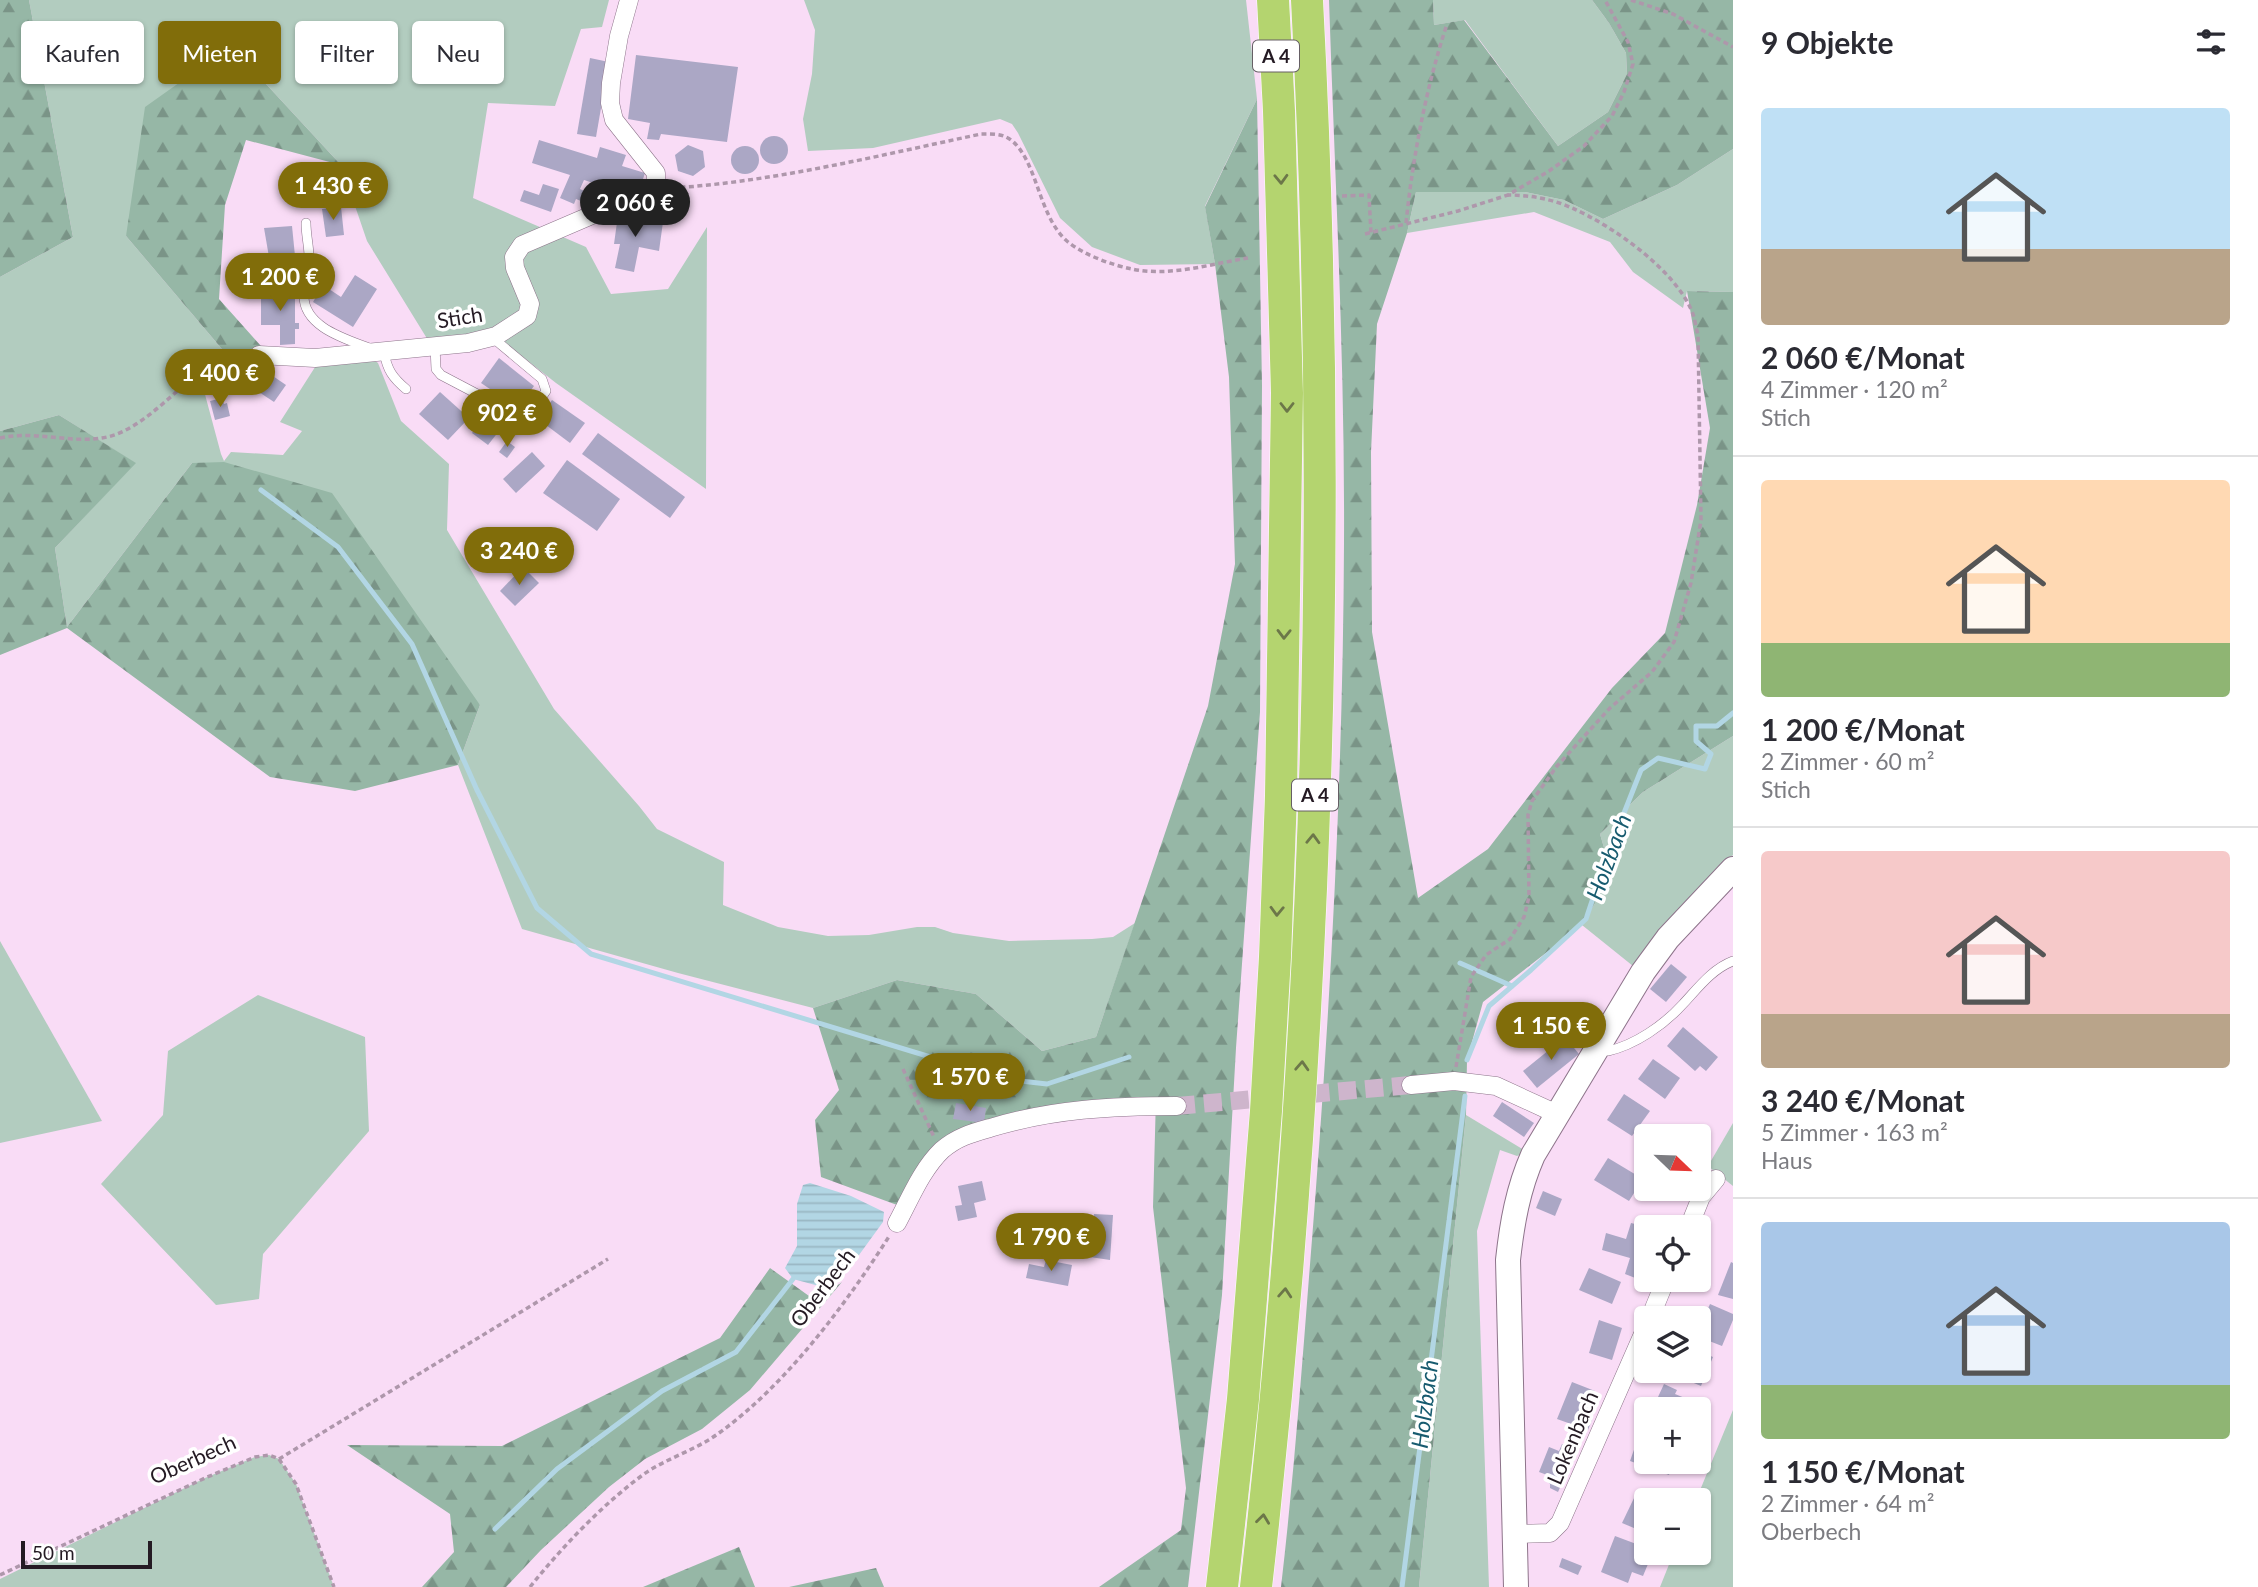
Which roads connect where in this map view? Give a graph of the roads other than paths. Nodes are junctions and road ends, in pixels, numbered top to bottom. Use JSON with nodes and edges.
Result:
{"nodes":[{"id":1,"x":629,"y":0,"type":"edge"},
{"id":2,"x":1273,"y":0,"type":"edge"},
{"id":3,"x":1307,"y":0,"type":"edge"},
{"id":4,"x":306,"y":223,"type":"dead end"},
{"id":5,"x":492,"y":337,"type":"junction"},
{"id":6,"x":435,"y":345,"type":"junction"},
{"id":7,"x":381,"y":352,"type":"junction"},
{"id":8,"x":259,"y":355,"type":"road end"},
{"id":9,"x":406,"y":389,"type":"dead end"},
{"id":10,"x":1733,"y":869,"type":"edge"},
{"id":11,"x":1733,"y":961,"type":"edge"},
{"id":12,"x":1599,"y":1046,"type":"junction"},
{"id":13,"x":1411,"y":1085,"type":"tunnel mouth"},
{"id":14,"x":1177,"y":1105,"type":"tunnel mouth"},
{"id":15,"x":1557,"y":1114,"type":"junction"},
{"id":16,"x":1716,"y":1179,"type":"dead end"},
{"id":17,"x":1694,"y":1215,"type":"edge"},
{"id":18,"x":897,"y":1223,"type":"road end"},
{"id":19,"x":1634,"y":1355,"type":"edge"},
{"id":20,"x":1515,"y":1534,"type":"junction"},
{"id":21,"x":1222,"y":1587,"type":"edge"},
{"id":22,"x":1256,"y":1587,"type":"edge"},
{"id":23,"x":1516,"y":1587,"type":"edge"}],
"edges":[{"from":1,"to":5,"type":"street","name":"Stich"},
{"from":2,"to":21,"type":"highway","number":"A 4","one_way":true},
{"from":22,"to":3,"type":"highway","number":"A 4","one_way":true},
{"from":4,"to":7,"type":"lane"},
{"from":5,"to":6,"type":"street","name":"Stich"},
{"from":5,"to":6,"type":"lane"},
{"from":6,"to":7,"type":"street","name":"Stich"},
{"from":7,"to":8,"type":"street","name":"Stich"},
{"from":7,"to":9,"type":"lane"},
{"from":10,"to":12,"type":"street"},
{"from":11,"to":12,"type":"lane"},
{"from":12,"to":15,"type":"street"},
{"from":13,"to":15,"type":"street"},
{"from":14,"to":18,"type":"street"},
{"from":15,"to":20,"type":"street"},
{"from":16,"to":17,"type":"street"},
{"from":19,"to":20,"type":"street","name":"Lokenbach"},
{"from":20,"to":23,"type":"street"}]}
